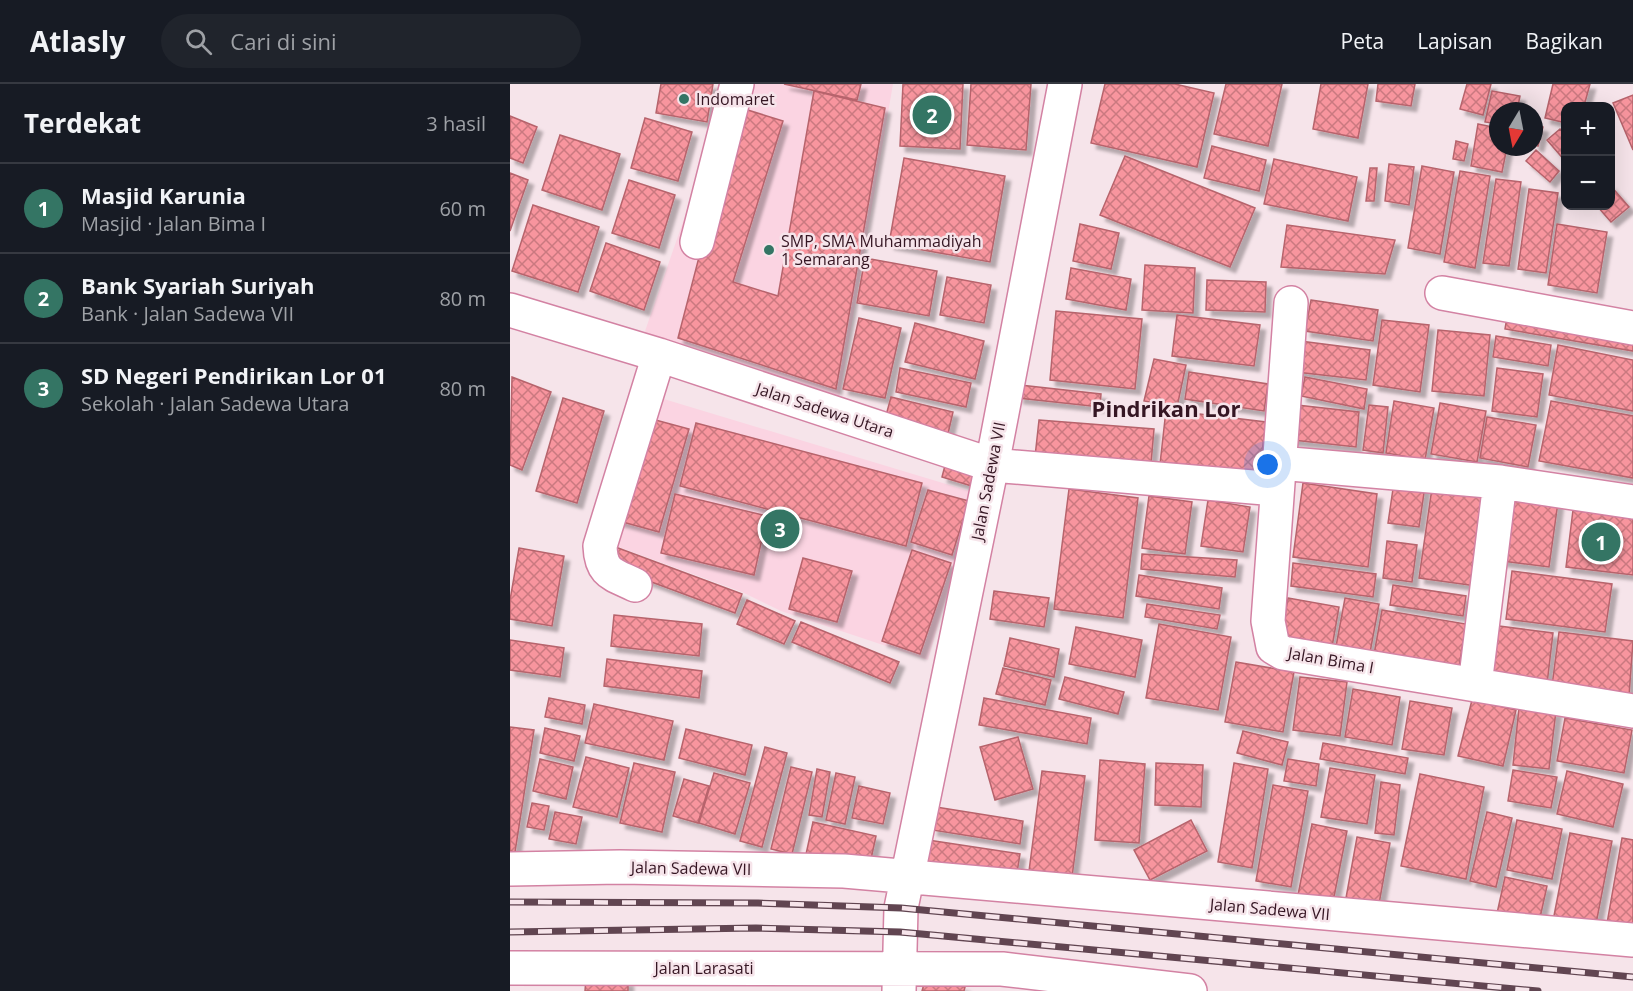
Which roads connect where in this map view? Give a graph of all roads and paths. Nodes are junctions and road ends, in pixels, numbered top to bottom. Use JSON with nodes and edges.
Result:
{"nodes":[{"id":1,"x":737,"y":84,"type":"edge"},
{"id":2,"x":1065,"y":84,"type":"edge"},
{"id":3,"x":697,"y":242,"type":"dead end"},
{"id":4,"x":1442,"y":293,"type":"dead end"},
{"id":5,"x":1291,"y":303,"type":"dead end"},
{"id":6,"x":510,"y":310,"type":"edge"},
{"id":7,"x":1633,"y":328,"type":"edge"},
{"id":8,"x":659,"y":355,"type":"junction"},
{"id":9,"x":992,"y":465,"type":"junction"},
{"id":10,"x":1278,"y":476,"type":"junction"},
{"id":11,"x":1500,"y":482,"type":"junction"},
{"id":12,"x":1633,"y":502,"type":"edge"},
{"id":13,"x":636,"y":585,"type":"dead end"},
{"id":14,"x":1475,"y":685,"type":"junction"},
{"id":15,"x":1633,"y":711,"type":"edge"},
{"id":16,"x":510,"y":869,"type":"edge"},
{"id":17,"x":905,"y":888,"type":"junction"},
{"id":18,"x":1633,"y":940,"type":"edge"},
{"id":19,"x":510,"y":968,"type":"edge"},
{"id":20,"x":899,"y":980,"type":"edge"},
{"id":21,"x":1190,"y":991,"type":"edge"}],
"edges":[{"from":1,"to":3,"type":"street"},
{"from":2,"to":9,"type":"street","name":"Jalan Sadewa VII"},
{"from":4,"to":7,"type":"street"},
{"from":5,"to":10,"type":"street","name":"Jalan Bima I"},
{"from":6,"to":8,"type":"street","name":"Jalan Sadewa Utara"},
{"from":8,"to":9,"type":"street","name":"Jalan Sadewa Utara"},
{"from":8,"to":13,"type":"street"},
{"from":9,"to":10,"type":"street"},
{"from":9,"to":17,"type":"street","name":"Jalan Sadewa VII"},
{"from":10,"to":11,"type":"street"},
{"from":10,"to":14,"type":"street","name":"Jalan Bima I"},
{"from":11,"to":12,"type":"street"},
{"from":11,"to":14,"type":"street"},
{"from":14,"to":15,"type":"street","name":"Jalan Bima I"},
{"from":16,"to":17,"type":"street","name":"Jalan Sadewa VII"},
{"from":17,"to":18,"type":"street","name":"Jalan Sadewa VII"},
{"from":17,"to":20,"type":"street"},
{"from":19,"to":20,"type":"street","name":"Jalan Larasati"},
{"from":20,"to":21,"type":"street","name":"Jalan Larasati"}]}
